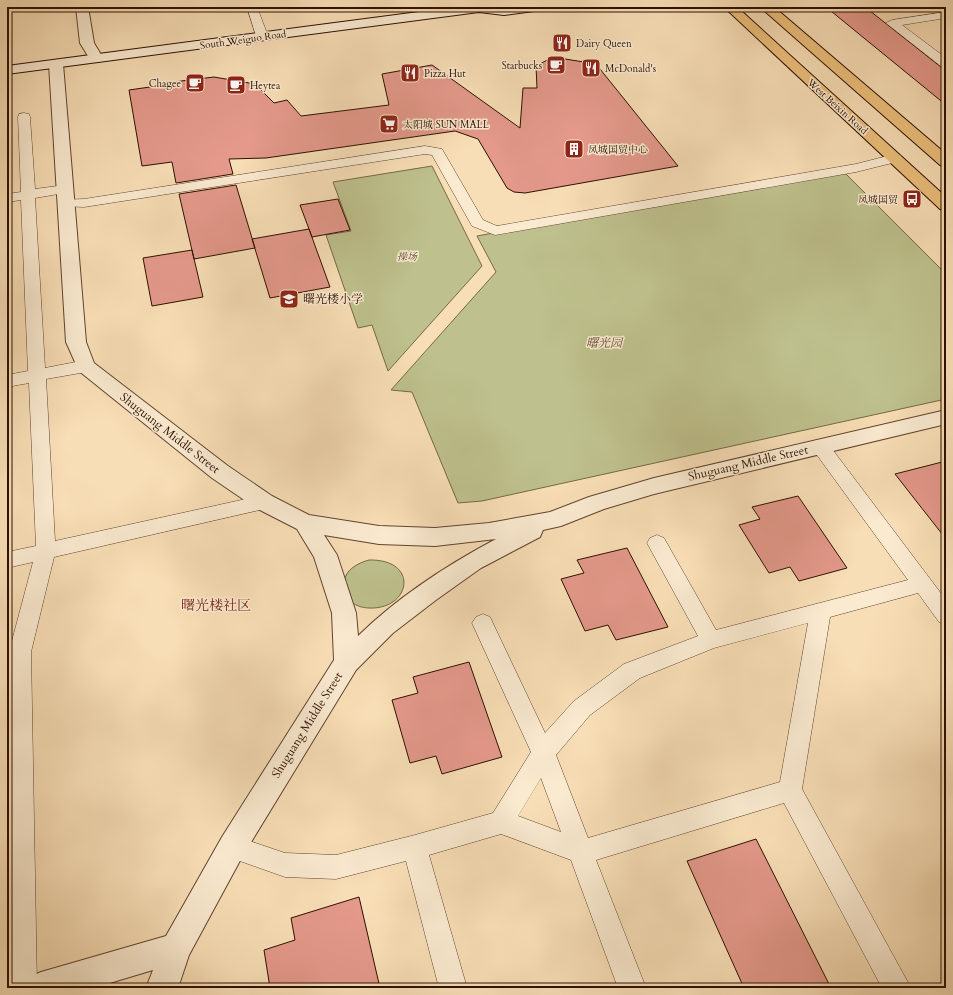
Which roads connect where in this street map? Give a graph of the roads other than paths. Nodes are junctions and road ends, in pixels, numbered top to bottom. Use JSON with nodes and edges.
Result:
{"nodes":[{"id":1,"x":82,"y":7,"type":"edge"},
{"id":2,"x":252,"y":7,"type":"edge"},
{"id":3,"x":534,"y":7,"type":"edge"},
{"id":4,"x":730,"y":7,"type":"edge"},
{"id":5,"x":766,"y":7,"type":"edge"},
{"id":6,"x":480,"y":8,"type":"edge"},
{"id":7,"x":946,"y":15,"type":"edge"},
{"id":8,"x":262,"y":36,"type":"junction"},
{"id":9,"x":102,"y":41,"type":"dead end"},
{"id":10,"x":96,"y":58,"type":"junction"},
{"id":11,"x":56,"y":64,"type":"junction"},
{"id":12,"x":946,"y":64,"type":"edge"},
{"id":13,"x":7,"y":70,"type":"edge"},
{"id":14,"x":24,"y":117,"type":"dead end"},
{"id":15,"x":895,"y":158,"type":"junction"},
{"id":16,"x":946,"y":162,"type":"edge"},
{"id":17,"x":28,"y":195,"type":"junction"},
{"id":18,"x":66,"y":196,"type":"junction"},
{"id":19,"x":7,"y":198,"type":"edge"},
{"id":20,"x":946,"y":206,"type":"edge"},
{"id":21,"x":86,"y":366,"type":"junction"},
{"id":22,"x":38,"y":375,"type":"junction"},
{"id":23,"x":7,"y":381,"type":"edge"},
{"id":24,"x":946,"y":417,"type":"edge"},
{"id":25,"x":820,"y":446,"type":"junction"},
{"id":26,"x":264,"y":502,"type":"junction"},
{"id":27,"x":553,"y":520,"type":"junction"},
{"id":28,"x":305,"y":523,"type":"junction"},
{"id":29,"x":657,"y":543,"type":"dead end"},
{"id":30,"x":46,"y":551,"type":"junction"},
{"id":31,"x":7,"y":560,"type":"edge"},
{"id":32,"x":922,"y":584,"type":"junction"},
{"id":33,"x":821,"y":610,"type":"junction"},
{"id":34,"x":946,"y":616,"type":"edge"},
{"id":35,"x":483,"y":623,"type":"dead end"},
{"id":36,"x":711,"y":640,"type":"junction"},
{"id":37,"x":347,"y":662,"type":"junction"},
{"id":38,"x":544,"y":753,"type":"junction"},
{"id":39,"x":790,"y":790,"type":"junction"},
{"id":40,"x":501,"y":822,"type":"junction"},
{"id":41,"x":232,"y":847,"type":"junction"},
{"id":42,"x":415,"y":847,"type":"junction"},
{"id":43,"x":581,"y":852,"type":"junction"},
{"id":44,"x":176,"y":948,"type":"junction"},
{"id":45,"x":23,"y":988,"type":"edge"},
{"id":46,"x":41,"y":988,"type":"edge"},
{"id":47,"x":162,"y":988,"type":"edge"},
{"id":48,"x":453,"y":988,"type":"edge"},
{"id":49,"x":632,"y":988,"type":"edge"},
{"id":50,"x":897,"y":988,"type":"edge"}],
"edges":[{"from":1,"to":10,"type":"street"},
{"from":2,"to":8,"type":"lane"},
{"from":3,"to":6,"type":"street","name":"South Weiguo Road"},
{"from":4,"to":15,"type":"main road","name":"West Beixin Road"},
{"from":5,"to":16,"type":"main road"},
{"from":6,"to":8,"type":"street","name":"South Weiguo Road"},
{"from":7,"to":12,"type":"lane"},
{"from":8,"to":10,"type":"street","name":"South Weiguo Road"},
{"from":9,"to":10,"type":"street"},
{"from":10,"to":11,"type":"street","name":"South Weiguo Road"},
{"from":11,"to":13,"type":"street","name":"South Weiguo Road"},
{"from":11,"to":18,"type":"street","name":"Shuguang Middle Street"},
{"from":14,"to":17,"type":"lane"},
{"from":15,"to":18,"type":"lane"},
{"from":15,"to":20,"type":"main road","name":"West Beixin Road"},
{"from":17,"to":18,"type":"lane"},
{"from":17,"to":19,"type":"lane"},
{"from":17,"to":22,"type":"lane"},
{"from":18,"to":21,"type":"street","name":"Shuguang Middle Street"},
{"from":21,"to":22,"type":"lane"},
{"from":21,"to":26,"type":"street","name":"Shuguang Middle Street"},
{"from":22,"to":23,"type":"lane"},
{"from":22,"to":30,"type":"lane"},
{"from":24,"to":25,"type":"street","name":"Shuguang Middle Street"},
{"from":25,"to":27,"type":"street","name":"Shuguang Middle Street"},
{"from":25,"to":32,"type":"lane"},
{"from":26,"to":28,"type":"street","name":"Shuguang Middle Street"},
{"from":26,"to":30,"type":"lane"},
{"from":27,"to":28,"type":"street","name":"Shuguang Middle Street"},
{"from":27,"to":37,"type":"street","name":"Shuguang Middle Street"},
{"from":28,"to":37,"type":"street"},
{"from":29,"to":36,"type":"lane"},
{"from":30,"to":31,"type":"lane"},
{"from":30,"to":45,"type":"lane"},
{"from":32,"to":33,"type":"lane"},
{"from":32,"to":34,"type":"lane"},
{"from":33,"to":36,"type":"lane"},
{"from":33,"to":39,"type":"lane"},
{"from":35,"to":38,"type":"lane"},
{"from":36,"to":38,"type":"lane"},
{"from":37,"to":41,"type":"street","name":"Shuguang Middle Street"},
{"from":38,"to":40,"type":"lane"},
{"from":38,"to":43,"type":"lane"},
{"from":39,"to":43,"type":"lane"},
{"from":39,"to":50,"type":"lane"},
{"from":40,"to":42,"type":"lane"},
{"from":40,"to":43,"type":"lane"},
{"from":41,"to":42,"type":"lane"},
{"from":41,"to":44,"type":"street","name":"Shuguang Middle Street"},
{"from":42,"to":48,"type":"lane"},
{"from":43,"to":49,"type":"lane"},
{"from":44,"to":46,"type":"street"},
{"from":44,"to":47,"type":"street","name":"Shuguang Middle Street"}]}
